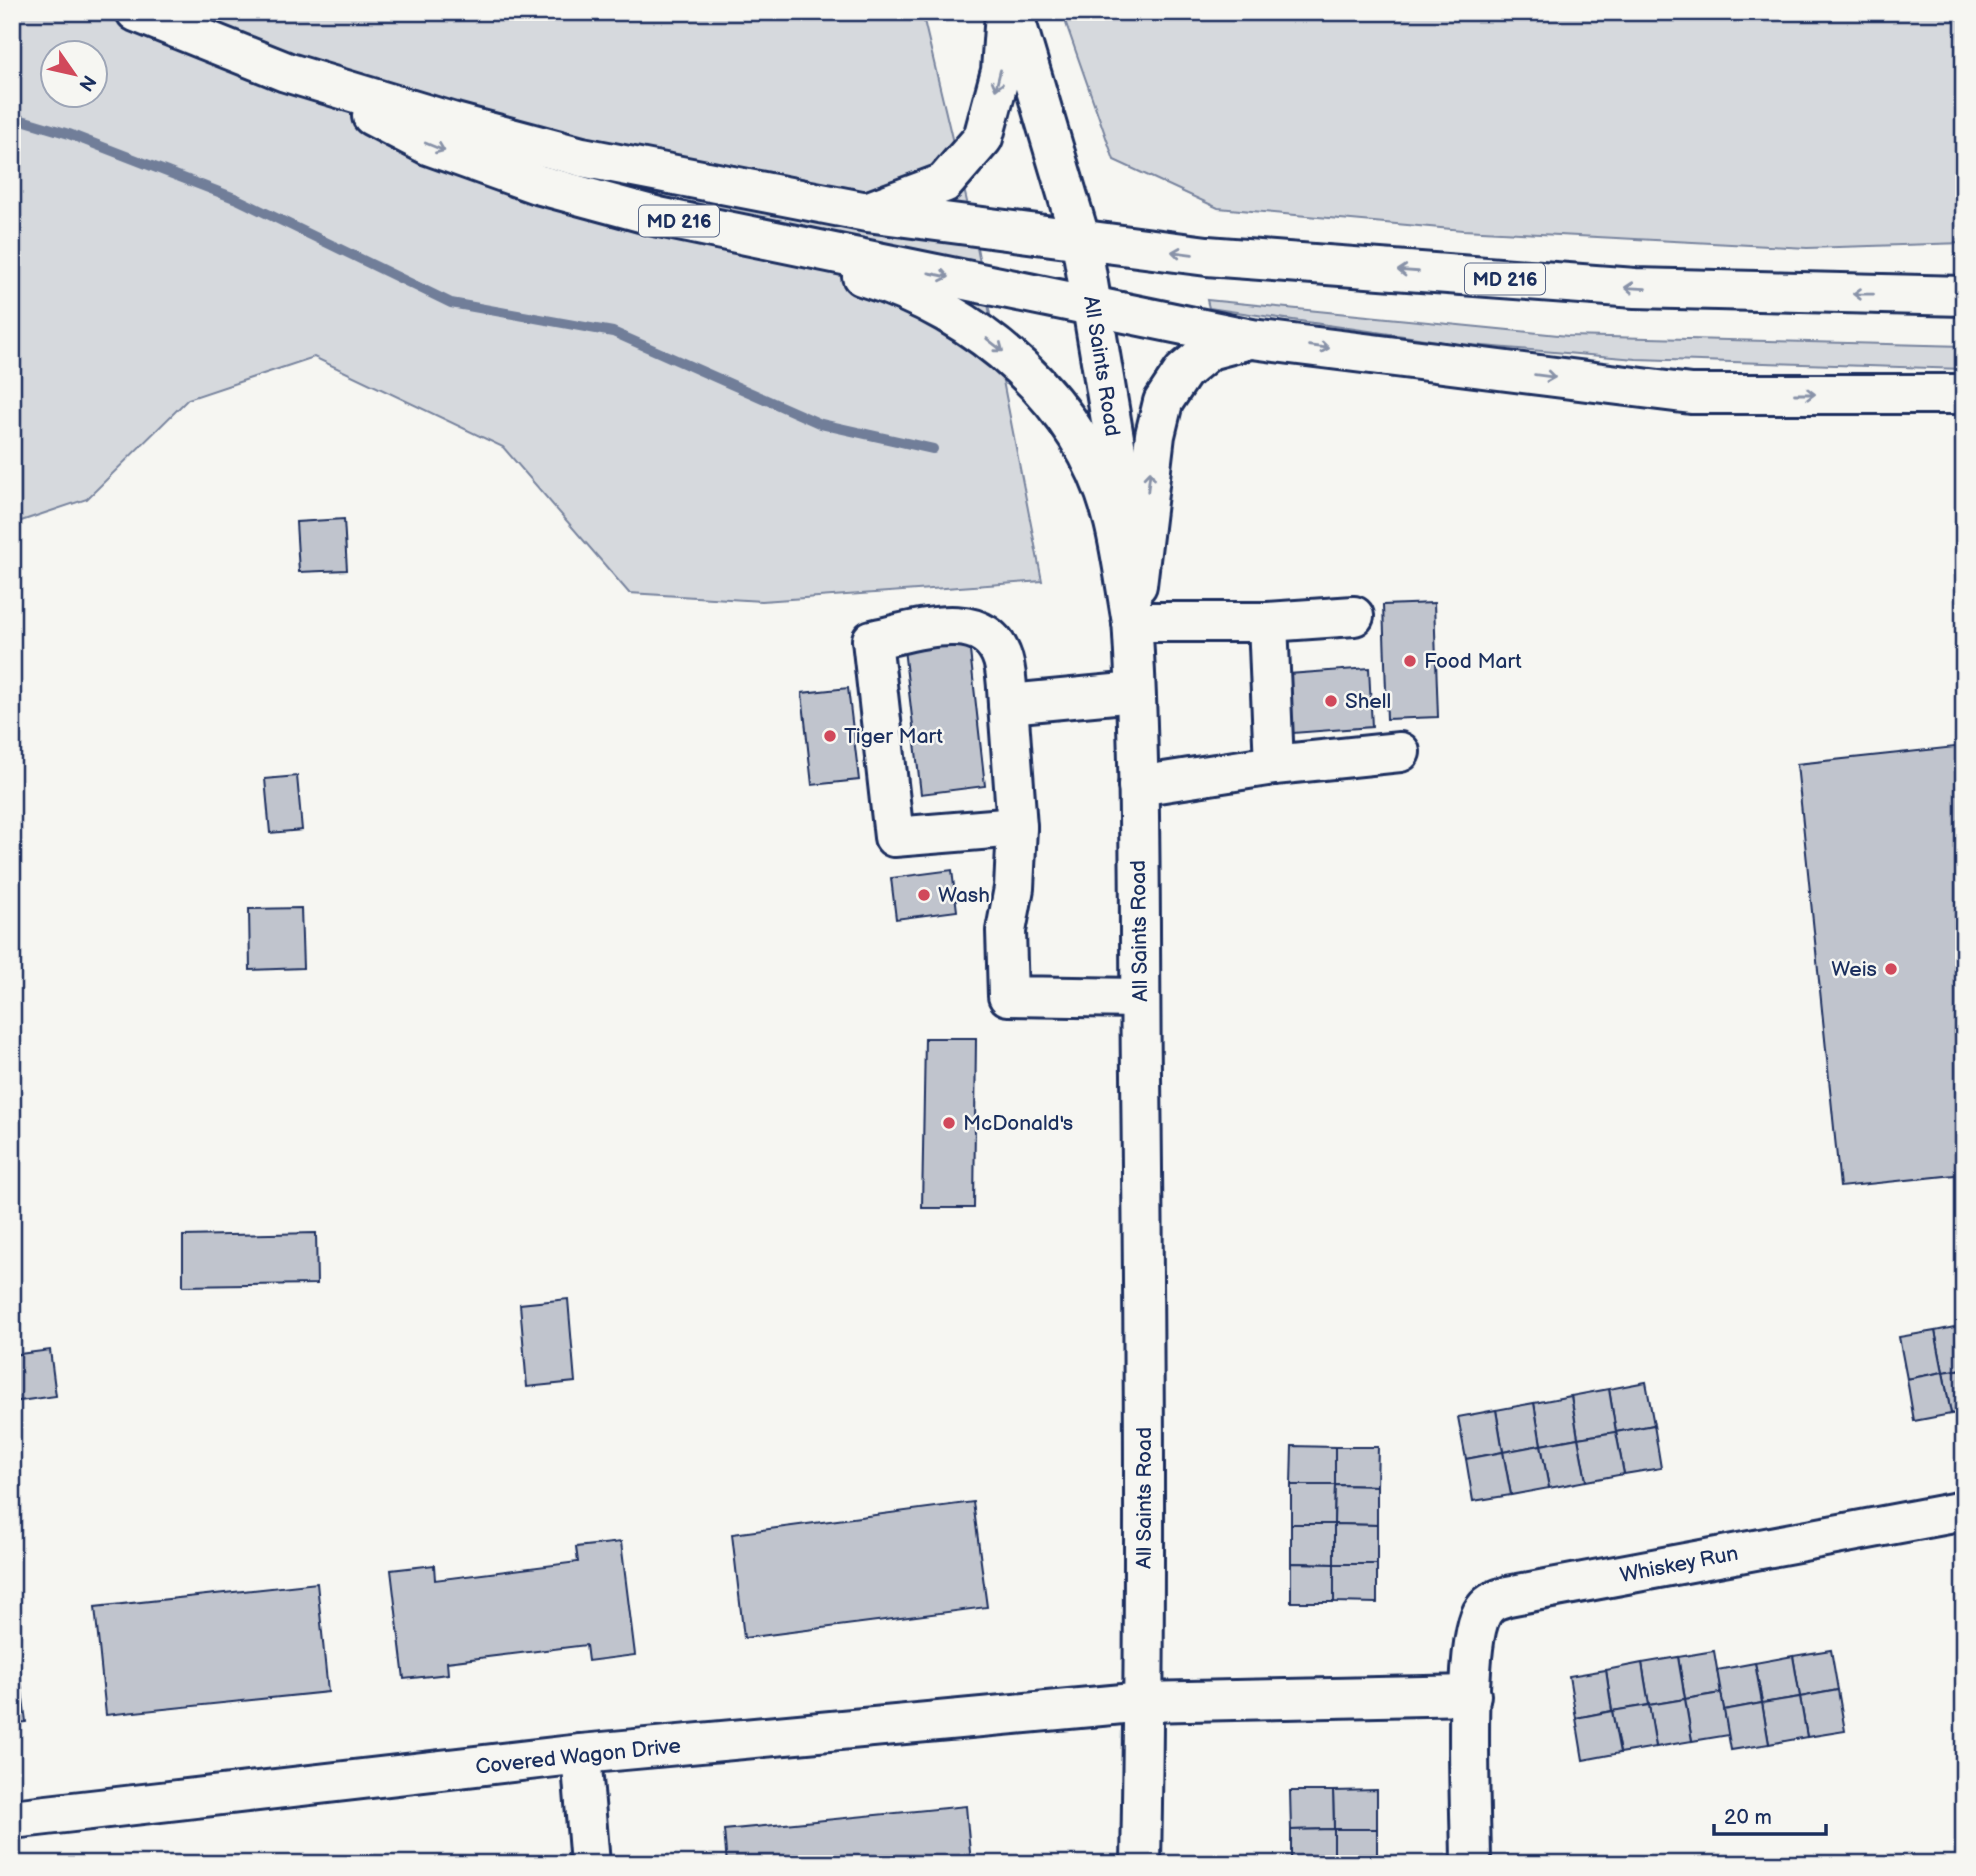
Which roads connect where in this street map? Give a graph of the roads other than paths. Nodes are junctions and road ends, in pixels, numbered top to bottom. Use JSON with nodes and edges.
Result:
{"nodes":[{"id":1,"x":136,"y":12,"type":"edge"},
{"id":2,"x":1005,"y":12,"type":"edge"},
{"id":3,"x":1013,"y":12,"type":"edge"},
{"id":4,"x":286,"y":72,"type":"junction"},
{"id":5,"x":867,"y":212,"type":"junction"},
{"id":6,"x":659,"y":216,"type":"junction"},
{"id":7,"x":1081,"y":241,"type":"junction"},
{"id":8,"x":1964,"y":296,"type":"edge"},
{"id":9,"x":1093,"y":307,"type":"junction"},
{"id":10,"x":1252,"y":339,"type":"junction"},
{"id":11,"x":1964,"y":394,"type":"edge"},
{"id":12,"x":1354,"y":616,"type":"dead end"},
{"id":13,"x":1132,"y":622,"type":"junction"},
{"id":14,"x":1268,"y":622,"type":"junction"},
{"id":15,"x":1135,"y":692,"type":"junction"},
{"id":16,"x":1008,"y":704,"type":"junction"},
{"id":17,"x":1401,"y":752,"type":"dead end"},
{"id":18,"x":1274,"y":765,"type":"junction"},
{"id":19,"x":1138,"y":786,"type":"junction"},
{"id":20,"x":1017,"y":827,"type":"junction"},
{"id":21,"x":1140,"y":998,"type":"junction"},
{"id":22,"x":1964,"y":1511,"type":"edge"},
{"id":23,"x":1471,"y":1695,"type":"junction"},
{"id":24,"x":1144,"y":1702,"type":"junction"},
{"id":25,"x":581,"y":1754,"type":"junction"},
{"id":26,"x":12,"y":1819,"type":"edge"},
{"id":27,"x":590,"y":1864,"type":"edge"},
{"id":28,"x":1141,"y":1864,"type":"edge"},
{"id":29,"x":1471,"y":1864,"type":"edge"}],
"edges":[{"from":1,"to":4,"type":"main road","number":"MD 216"},
{"from":2,"to":5,"type":"main road","one_way":true},
{"from":3,"to":7,"type":"main road","name":"All Saints Road"},
{"from":4,"to":5,"type":"main road","number":"MD 216"},
{"from":4,"to":6,"type":"main road","number":"MD 216","one_way":true},
{"from":5,"to":7,"type":"main road","number":"MD 216"},
{"from":6,"to":9,"type":"main road","number":"MD 216","one_way":true},
{"from":6,"to":13,"type":"main road","one_way":true},
{"from":8,"to":7,"type":"main road","number":"MD 216","one_way":true},
{"from":7,"to":9,"type":"main road","name":"All Saints Road"},
{"from":9,"to":10,"type":"main road","number":"MD 216"},
{"from":9,"to":13,"type":"main road","name":"All Saints Road"},
{"from":10,"to":11,"type":"main road","number":"MD 216","one_way":true},
{"from":13,"to":10,"type":"main road","one_way":true},
{"from":12,"to":14,"type":"main road"},
{"from":13,"to":14,"type":"main road"},
{"from":13,"to":15,"type":"main road","name":"All Saints Road"},
{"from":14,"to":18,"type":"main road"},
{"from":15,"to":16,"type":"main road"},
{"from":15,"to":19,"type":"main road","name":"All Saints Road"},
{"from":16,"to":20,"type":"main road"},
{"from":16,"to":20,"type":"main road"},
{"from":17,"to":18,"type":"main road"},
{"from":18,"to":19,"type":"main road"},
{"from":19,"to":21,"type":"main road","name":"All Saints Road"},
{"from":20,"to":21,"type":"main road"},
{"from":21,"to":24,"type":"main road","name":"All Saints Road"},
{"from":22,"to":23,"type":"main road","name":"Whiskey Run"},
{"from":23,"to":24,"type":"main road"},
{"from":23,"to":29,"type":"main road","name":"Whiskey Run"},
{"from":24,"to":25,"type":"main road","name":"Covered Wagon Drive"},
{"from":24,"to":28,"type":"main road","name":"All Saints Road"},
{"from":25,"to":26,"type":"main road","name":"Covered Wagon Drive"},
{"from":25,"to":27,"type":"main road"}]}
